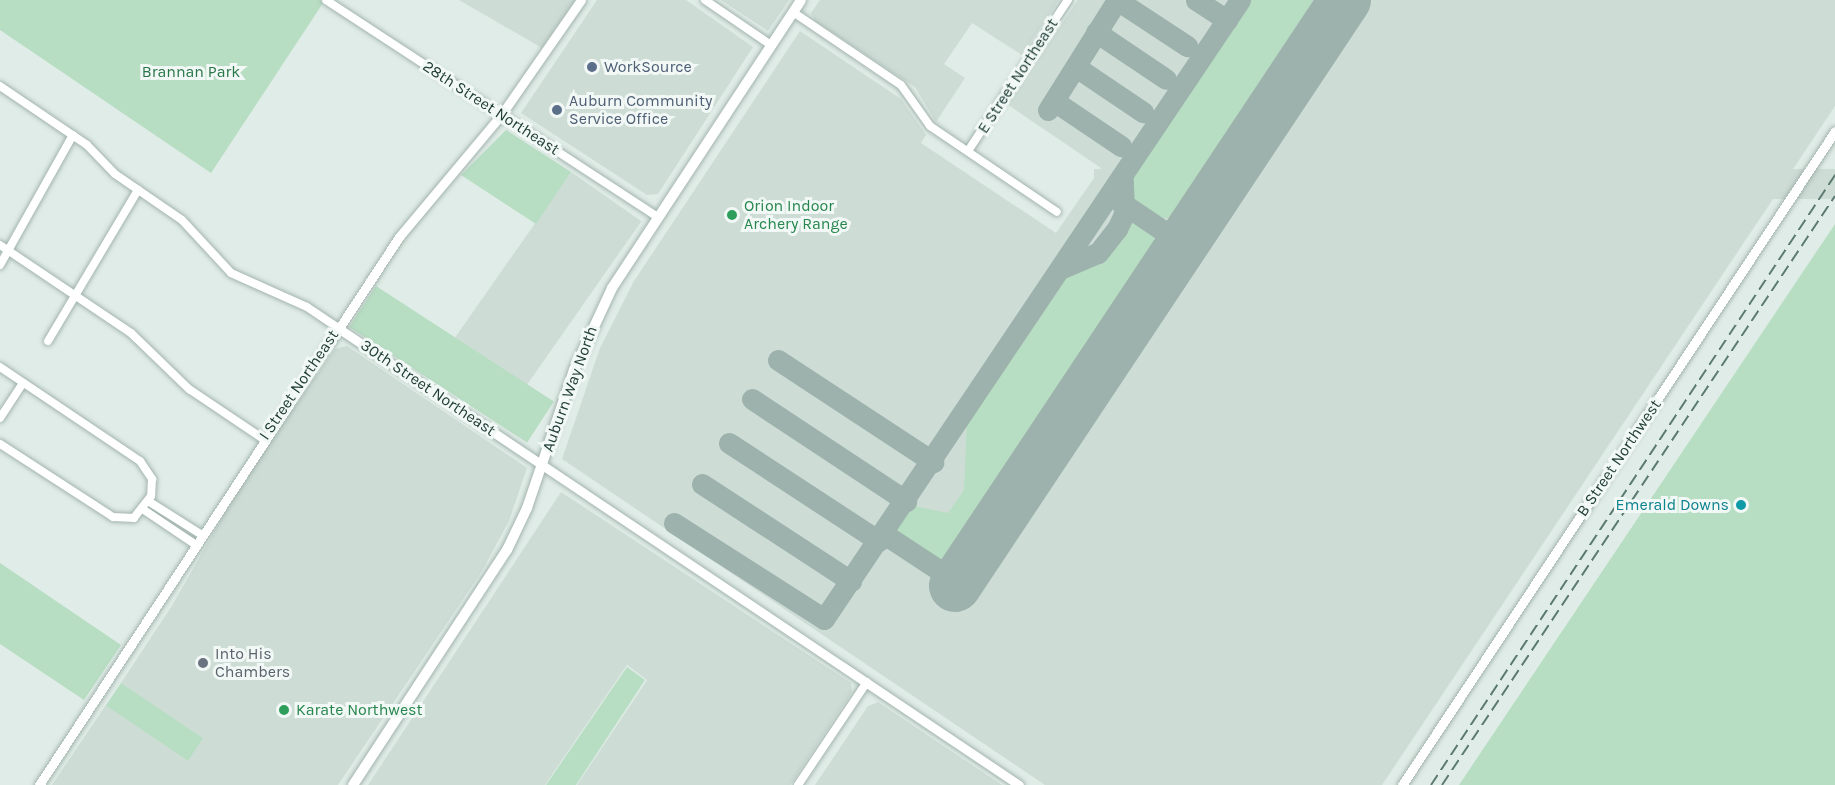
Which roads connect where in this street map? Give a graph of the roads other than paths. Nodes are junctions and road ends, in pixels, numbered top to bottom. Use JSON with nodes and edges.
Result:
{"nodes":[{"id":1,"x":326,"y":0,"type":"edge"},
{"id":2,"x":581,"y":0,"type":"edge"},
{"id":3,"x":705,"y":0,"type":"edge"},
{"id":4,"x":801,"y":0,"type":"edge"},
{"id":5,"x":1068,"y":0,"type":"edge"},
{"id":6,"x":793,"y":12,"type":"junction"},
{"id":7,"x":771,"y":45,"type":"junction"},
{"id":8,"x":0,"y":86,"type":"edge"},
{"id":9,"x":501,"y":115,"type":"junction"},
{"id":10,"x":1835,"y":131,"type":"edge"},
{"id":11,"x":73,"y":135,"type":"junction"},
{"id":12,"x":968,"y":151,"type":"junction"},
{"id":13,"x":138,"y":190,"type":"junction"},
{"id":14,"x":1057,"y":212,"type":"dead end"},
{"id":15,"x":656,"y":216,"type":"junction"},
{"id":16,"x":0,"y":245,"type":"edge"},
{"id":17,"x":9,"y":251,"type":"junction"},
{"id":18,"x":0,"y":265,"type":"edge"},
{"id":19,"x":77,"y":297,"type":"junction"},
{"id":20,"x":338,"y":328,"type":"junction"},
{"id":21,"x":48,"y":341,"type":"dead end"},
{"id":22,"x":0,"y":367,"type":"edge"},
{"id":23,"x":23,"y":383,"type":"junction"},
{"id":24,"x":0,"y":418,"type":"edge"},
{"id":25,"x":262,"y":438,"type":"junction"},
{"id":26,"x":0,"y":444,"type":"edge"},
{"id":27,"x":543,"y":465,"type":"junction"},
{"id":28,"x":148,"y":501,"type":"junction"},
{"id":29,"x":144,"y":510,"type":"junction"},
{"id":30,"x":202,"y":535,"type":"junction"},
{"id":31,"x":196,"y":545,"type":"junction"},
{"id":32,"x":867,"y":682,"type":"junction"},
{"id":33,"x":39,"y":785,"type":"edge"},
{"id":34,"x":353,"y":785,"type":"edge"},
{"id":35,"x":798,"y":785,"type":"edge"},
{"id":36,"x":1019,"y":785,"type":"edge"},
{"id":37,"x":1402,"y":785,"type":"edge"}],
"edges":[{"from":1,"to":9,"type":"street","name":"28th Street Northeast"},
{"from":2,"to":9,"type":"street","name":"I Street Northeast"},
{"from":3,"to":7,"type":"street"},
{"from":4,"to":6,"type":"main road","name":"Auburn Way North"},
{"from":5,"to":12,"type":"street","name":"E Street Northeast"},
{"from":6,"to":7,"type":"main road","name":"Auburn Way North"},
{"from":6,"to":12,"type":"street"},
{"from":7,"to":15,"type":"main road","name":"Auburn Way North"},
{"from":8,"to":11,"type":"street","name":"30th Street Northeast"},
{"from":9,"to":15,"type":"street","name":"28th Street Northeast"},
{"from":9,"to":20,"type":"street","name":"I Street Northeast"},
{"from":10,"to":37,"type":"street","name":"B Street Northwest"},
{"from":11,"to":13,"type":"street","name":"30th Street Northeast"},
{"from":11,"to":17,"type":"street"},
{"from":12,"to":14,"type":"street"},
{"from":13,"to":19,"type":"street"},
{"from":13,"to":20,"type":"street","name":"30th Street Northeast"},
{"from":15,"to":27,"type":"main road","name":"Auburn Way North"},
{"from":16,"to":17,"type":"street"},
{"from":17,"to":18,"type":"street"},
{"from":17,"to":19,"type":"street"},
{"from":19,"to":21,"type":"street"},
{"from":19,"to":25,"type":"street"},
{"from":20,"to":25,"type":"street","name":"I Street Northeast"},
{"from":20,"to":27,"type":"street","name":"30th Street Northeast"},
{"from":22,"to":23,"type":"street"},
{"from":23,"to":24,"type":"street"},
{"from":23,"to":28,"type":"street"},
{"from":25,"to":30,"type":"street","name":"I Street Northeast"},
{"from":26,"to":29,"type":"street"},
{"from":27,"to":32,"type":"street","name":"30th Street Northeast"},
{"from":27,"to":34,"type":"main road","name":"Auburn Way North"},
{"from":28,"to":29,"type":"street"},
{"from":28,"to":30,"type":"street"},
{"from":29,"to":31,"type":"street"},
{"from":30,"to":31,"type":"street","name":"I Street Northeast"},
{"from":31,"to":33,"type":"street","name":"I Street Northeast"},
{"from":32,"to":35,"type":"street"},
{"from":32,"to":36,"type":"street","name":"30th Street Northeast"}]}
